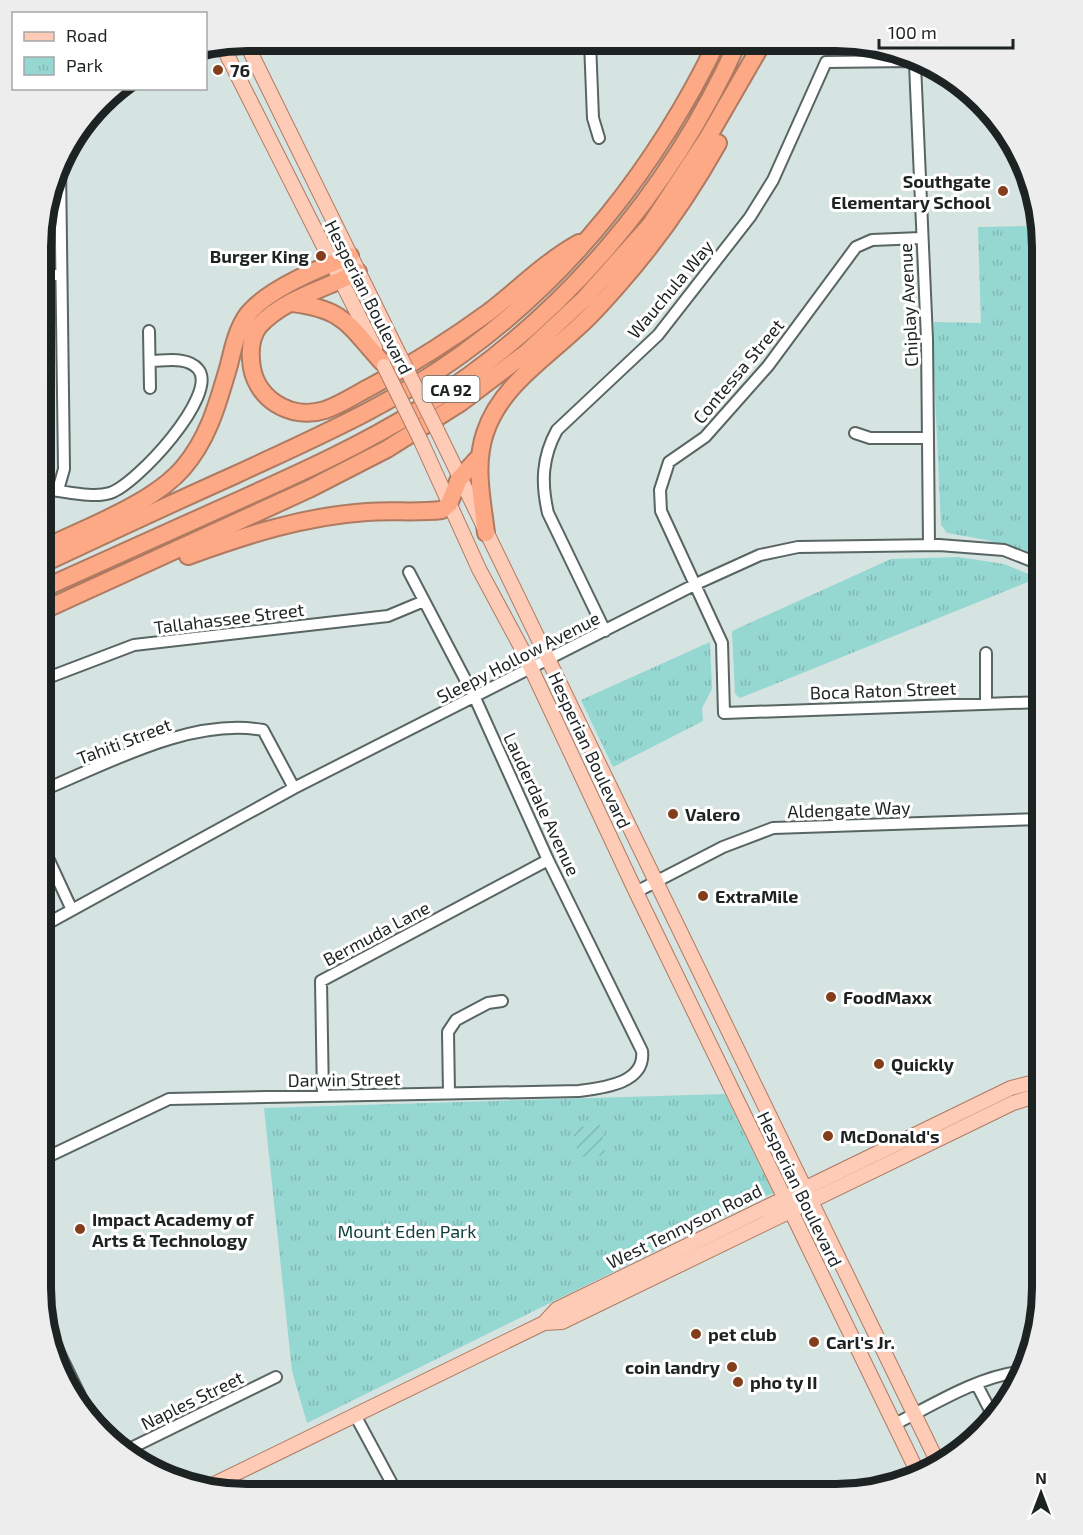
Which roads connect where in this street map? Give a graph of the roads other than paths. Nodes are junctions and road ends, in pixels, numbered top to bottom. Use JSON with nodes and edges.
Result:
{"nodes":[{"id":1,"x":250,"y":51,"type":"edge"},
{"id":2,"x":591,"y":51,"type":"edge"},
{"id":3,"x":712,"y":51,"type":"edge"},
{"id":4,"x":733,"y":51,"type":"edge"},
{"id":5,"x":758,"y":51,"type":"edge"},
{"id":6,"x":759,"y":51,"type":"edge"},
{"id":7,"x":226,"y":52,"type":"edge"},
{"id":8,"x":896,"y":61,"type":"edge"},
{"id":9,"x":915,"y":68,"type":"edge"},
{"id":10,"x":599,"y":138,"type":"dead end"},
{"id":11,"x":60,"y":187,"type":"edge"},
{"id":12,"x":592,"y":235,"type":"junction"},
{"id":13,"x":921,"y":238,"type":"junction"},
{"id":14,"x":350,"y":256,"type":"junction"},
{"id":15,"x":332,"y":264,"type":"junction"},
{"id":16,"x":358,"y":272,"type":"junction"},
{"id":17,"x":51,"y":275,"type":"edge"},
{"id":18,"x":61,"y":275,"type":"junction"},
{"id":19,"x":340,"y":281,"type":"junction"},
{"id":20,"x":291,"y":303,"type":"junction"},
{"id":21,"x":149,"y":331,"type":"dead end"},
{"id":22,"x":150,"y":361,"type":"junction"},
{"id":23,"x":383,"y":364,"type":"junction"},
{"id":24,"x":150,"y":388,"type":"dead end"},
{"id":25,"x":855,"y":433,"type":"dead end"},
{"id":26,"x":928,"y":438,"type":"junction"},
{"id":27,"x":480,"y":456,"type":"junction"},
{"id":28,"x":459,"y":478,"type":"junction"},
{"id":29,"x":51,"y":490,"type":"edge"},
{"id":30,"x":58,"y":490,"type":"junction"},
{"id":31,"x":449,"y":504,"type":"junction"},
{"id":32,"x":486,"y":533,"type":"junction"},
{"id":33,"x":51,"y":544,"type":"edge"},
{"id":34,"x":929,"y":545,"type":"junction"},
{"id":35,"x":51,"y":560,"type":"edge"},
{"id":36,"x":1032,"y":561,"type":"edge"},
{"id":37,"x":409,"y":572,"type":"dead end"},
{"id":38,"x":696,"y":584,"type":"junction"},
{"id":39,"x":51,"y":585,"type":"edge"},
{"id":40,"x":102,"y":586,"type":"junction"},
{"id":41,"x":423,"y":601,"type":"junction"},
{"id":42,"x":51,"y":607,"type":"edge"},
{"id":43,"x":605,"y":631,"type":"junction"},
{"id":44,"x":986,"y":653,"type":"dead end"},
{"id":45,"x":548,"y":659,"type":"junction"},
{"id":46,"x":532,"y":668,"type":"junction"},
{"id":47,"x":51,"y":677,"type":"edge"},
{"id":48,"x":475,"y":698,"type":"junction"},
{"id":49,"x":1032,"y":702,"type":"edge"},
{"id":50,"x":986,"y":703,"type":"junction"},
{"id":51,"x":724,"y":713,"type":"joint"},
{"id":52,"x":51,"y":787,"type":"edge"},
{"id":53,"x":294,"y":788,"type":"junction"},
{"id":54,"x":1032,"y":819,"type":"edge"},
{"id":55,"x":548,"y":860,"type":"junction"},
{"id":56,"x":51,"y":865,"type":"edge"},
{"id":57,"x":655,"y":881,"type":"junction"},
{"id":58,"x":636,"y":892,"type":"junction"},
{"id":59,"x":72,"y":910,"type":"junction"},
{"id":60,"x":51,"y":922,"type":"edge"},
{"id":61,"x":502,"y":1001,"type":"dead end"},
{"id":62,"x":642,"y":1051,"type":"joint"},
{"id":63,"x":1032,"y":1083,"type":"edge"},
{"id":64,"x":449,"y":1093,"type":"junction"},
{"id":65,"x":322,"y":1096,"type":"junction"},
{"id":66,"x":1032,"y":1097,"type":"edge"},
{"id":67,"x":51,"y":1155,"type":"edge"},
{"id":68,"x":804,"y":1188,"type":"junction"},
{"id":69,"x":783,"y":1197,"type":"junction"},
{"id":70,"x":810,"y":1202,"type":"junction"},
{"id":71,"x":790,"y":1211,"type":"junction"},
{"id":72,"x":544,"y":1323,"type":"junction"},
{"id":73,"x":1013,"y":1373,"type":"edge"},
{"id":74,"x":276,"y":1377,"type":"dead end"},
{"id":75,"x":977,"y":1384,"type":"junction"},
{"id":76,"x":989,"y":1409,"type":"edge"},
{"id":77,"x":355,"y":1415,"type":"junction"},
{"id":78,"x":914,"y":1415,"type":"junction"},
{"id":79,"x":895,"y":1424,"type":"junction"},
{"id":80,"x":133,"y":1447,"type":"edge"},
{"id":81,"x":935,"y":1457,"type":"edge"},
{"id":82,"x":915,"y":1467,"type":"edge"},
{"id":83,"x":221,"y":1482,"type":"edge"},
{"id":84,"x":392,"y":1484,"type":"edge"}],
"edges":[{"from":1,"to":14,"type":"main road","name":"Hesperian Boulevard"},
{"from":2,"to":10,"type":"street"},
{"from":3,"to":12,"type":"highway","number":"CA 92"},
{"from":4,"to":39,"type":"highway","number":"CA 92"},
{"from":5,"to":40,"type":"highway"},
{"from":6,"to":27,"type":"highway"},
{"from":7,"to":15,"type":"main road","name":"Hesperian Boulevard"},
{"from":8,"to":43,"type":"street","name":"Wauchula Way"},
{"from":9,"to":13,"type":"street","name":"Chiplay Avenue"},
{"from":11,"to":18,"type":"street"},
{"from":12,"to":20,"type":"highway"},
{"from":12,"to":35,"type":"highway","number":"CA 92"},
{"from":13,"to":26,"type":"street","name":"Chiplay Avenue"},
{"from":13,"to":38,"type":"street","name":"Contessa Street"},
{"from":14,"to":15,"type":"highway"},
{"from":14,"to":16,"type":"main road","name":"Hesperian Boulevard"},
{"from":15,"to":19,"type":"main road","name":"Hesperian Boulevard"},
{"from":15,"to":33,"type":"highway"},
{"from":16,"to":19,"type":"highway"},
{"from":16,"to":28,"type":"main road","name":"Hesperian Boulevard","bridge":true},
{"from":17,"to":18,"type":"street"},
{"from":18,"to":30,"type":"street"},
{"from":19,"to":20,"type":"highway"},
{"from":19,"to":23,"type":"main road","name":"Hesperian Boulevard"},
{"from":20,"to":23,"type":"highway"},
{"from":21,"to":22,"type":"street"},
{"from":22,"to":24,"type":"street"},
{"from":22,"to":30,"type":"street"},
{"from":23,"to":31,"type":"main road","name":"Hesperian Boulevard","bridge":true},
{"from":25,"to":26,"type":"street"},
{"from":26,"to":34,"type":"street","name":"Chiplay Avenue"},
{"from":27,"to":28,"type":"highway"},
{"from":27,"to":32,"type":"highway"},
{"from":28,"to":31,"type":"highway"},
{"from":28,"to":32,"type":"main road","name":"Hesperian Boulevard"},
{"from":29,"to":30,"type":"street"},
{"from":31,"to":40,"type":"highway"},
{"from":31,"to":46,"type":"main road","name":"Hesperian Boulevard"},
{"from":32,"to":45,"type":"main road","name":"Hesperian Boulevard"},
{"from":34,"to":36,"type":"street","name":"Sleepy Hollow Avenue"},
{"from":34,"to":38,"type":"street","name":"Sleepy Hollow Avenue"},
{"from":37,"to":41,"type":"street","name":"Lauderdale Avenue"},
{"from":38,"to":43,"type":"street","name":"Sleepy Hollow Avenue"},
{"from":38,"to":51,"type":"street","name":"Contessa Street"},
{"from":40,"to":42,"type":"highway"},
{"from":41,"to":47,"type":"street","name":"Tallahassee Street"},
{"from":41,"to":48,"type":"street","name":"Lauderdale Avenue"},
{"from":43,"to":45,"type":"street","name":"Sleepy Hollow Avenue"},
{"from":44,"to":50,"type":"street"},
{"from":45,"to":46,"type":"street","name":"Sleepy Hollow Avenue"},
{"from":45,"to":57,"type":"main road","name":"Hesperian Boulevard"},
{"from":46,"to":48,"type":"street","name":"Sleepy Hollow Avenue"},
{"from":46,"to":58,"type":"main road","name":"Hesperian Boulevard"},
{"from":48,"to":53,"type":"street","name":"Sleepy Hollow Avenue"},
{"from":48,"to":55,"type":"street","name":"Lauderdale Avenue"},
{"from":49,"to":50,"type":"street","name":"Boca Raton Street"},
{"from":50,"to":51,"type":"street","name":"Boca Raton Street"},
{"from":52,"to":53,"type":"street","name":"Tahiti Street"},
{"from":53,"to":59,"type":"street","name":"Sleepy Hollow Avenue"},
{"from":54,"to":57,"type":"street","name":"Aldengate Way"},
{"from":55,"to":62,"type":"street","name":"Lauderdale Avenue"},
{"from":55,"to":65,"type":"street","name":"Bermuda Lane"},
{"from":56,"to":59,"type":"street"},
{"from":57,"to":58,"type":"street","name":"Aldengate Way"},
{"from":57,"to":68,"type":"main road","name":"Hesperian Boulevard"},
{"from":58,"to":69,"type":"main road","name":"Hesperian Boulevard"},
{"from":59,"to":60,"type":"street","name":"Sleepy Hollow Avenue"},
{"from":61,"to":64,"type":"street"},
{"from":62,"to":64,"type":"street","name":"Darwin Street"},
{"from":63,"to":68,"type":"main road","name":"West Tennyson Road"},
{"from":64,"to":65,"type":"street","name":"Darwin Street"},
{"from":65,"to":67,"type":"street","name":"Darwin Street"},
{"from":66,"to":70,"type":"main road","name":"West Tennyson Road"},
{"from":68,"to":69,"type":"main road","name":"West Tennyson Road"},
{"from":68,"to":70,"type":"main road","name":"Hesperian Boulevard"},
{"from":69,"to":71,"type":"main road","name":"Hesperian Boulevard"},
{"from":69,"to":72,"type":"main road","name":"West Tennyson Road"},
{"from":70,"to":71,"type":"main road","name":"West Tennyson Road"},
{"from":70,"to":78,"type":"main road","name":"Hesperian Boulevard"},
{"from":71,"to":72,"type":"main road","name":"West Tennyson Road"},
{"from":71,"to":79,"type":"main road","name":"Hesperian Boulevard"},
{"from":72,"to":77,"type":"main road","name":"West Tennyson Road"},
{"from":73,"to":75,"type":"street"},
{"from":74,"to":80,"type":"street","name":"Naples Street"},
{"from":75,"to":76,"type":"street"},
{"from":75,"to":78,"type":"street"},
{"from":77,"to":83,"type":"main road","name":"West Tennyson Road"},
{"from":77,"to":84,"type":"street"},
{"from":78,"to":79,"type":"street"},
{"from":78,"to":81,"type":"main road","name":"Hesperian Boulevard"},
{"from":79,"to":82,"type":"main road","name":"Hesperian Boulevard"}]}
